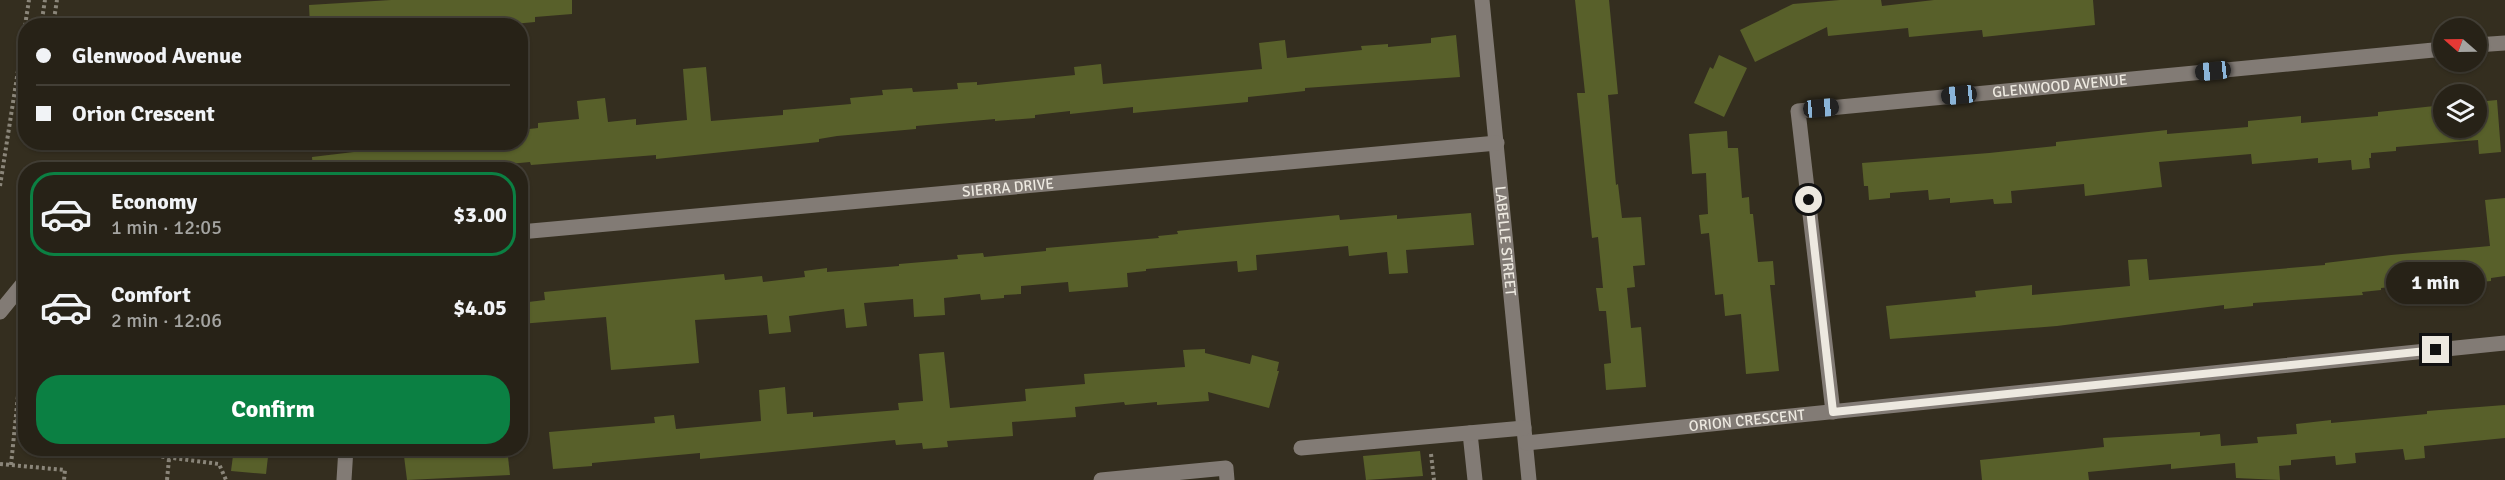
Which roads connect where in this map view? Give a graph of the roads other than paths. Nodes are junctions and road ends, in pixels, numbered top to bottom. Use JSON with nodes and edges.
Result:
{"nodes":[{"id":1,"x":1482,"y":0,"type":"edge"},
{"id":2,"x":2505,"y":43,"type":"edge"},
{"id":3,"x":2487,"y":44,"type":"edge"},
{"id":4,"x":2433,"y":50,"type":"edge"},
{"id":5,"x":1497,"y":144,"type":"junction"},
{"id":6,"x":528,"y":231,"type":"edge"},
{"id":7,"x":18,"y":290,"type":"edge"},
{"id":8,"x":0,"y":312,"type":"edge"},
{"id":9,"x":2505,"y":343,"type":"edge"},
{"id":10,"x":1833,"y":412,"type":"junction"},
{"id":11,"x":1524,"y":428,"type":"junction"},
{"id":12,"x":1470,"y":433,"type":"junction"},
{"id":13,"x":1526,"y":443,"type":"junction"},
{"id":14,"x":1301,"y":448,"type":"dead end"},
{"id":15,"x":346,"y":456,"type":"edge"},
{"id":16,"x":344,"y":480,"type":"edge"},
{"id":17,"x":1101,"y":480,"type":"edge"},
{"id":18,"x":1227,"y":480,"type":"edge"},
{"id":19,"x":1475,"y":480,"type":"edge"},
{"id":20,"x":1529,"y":480,"type":"edge"}],
"edges":[{"from":1,"to":5,"type":"street","name":"LABELLE STREET"},
{"from":2,"to":3,"type":"street"},
{"from":4,"to":10,"type":"street","name":"GLENWOOD AVENUE"},
{"from":5,"to":6,"type":"street","name":"SIERRA DRIVE"},
{"from":5,"to":11,"type":"street","name":"LABELLE STREET"},
{"from":7,"to":8,"type":"street"},
{"from":9,"to":10,"type":"street","name":"ORION CRESCENT"},
{"from":10,"to":13,"type":"street","name":"ORION CRESCENT"},
{"from":11,"to":12,"type":"street"},
{"from":11,"to":13,"type":"street","name":"LABELLE STREET"},
{"from":12,"to":14,"type":"street"},
{"from":12,"to":19,"type":"street"},
{"from":13,"to":20,"type":"street","name":"LABELLE STREET"},
{"from":15,"to":16,"type":"street"},
{"from":17,"to":18,"type":"street"}]}
